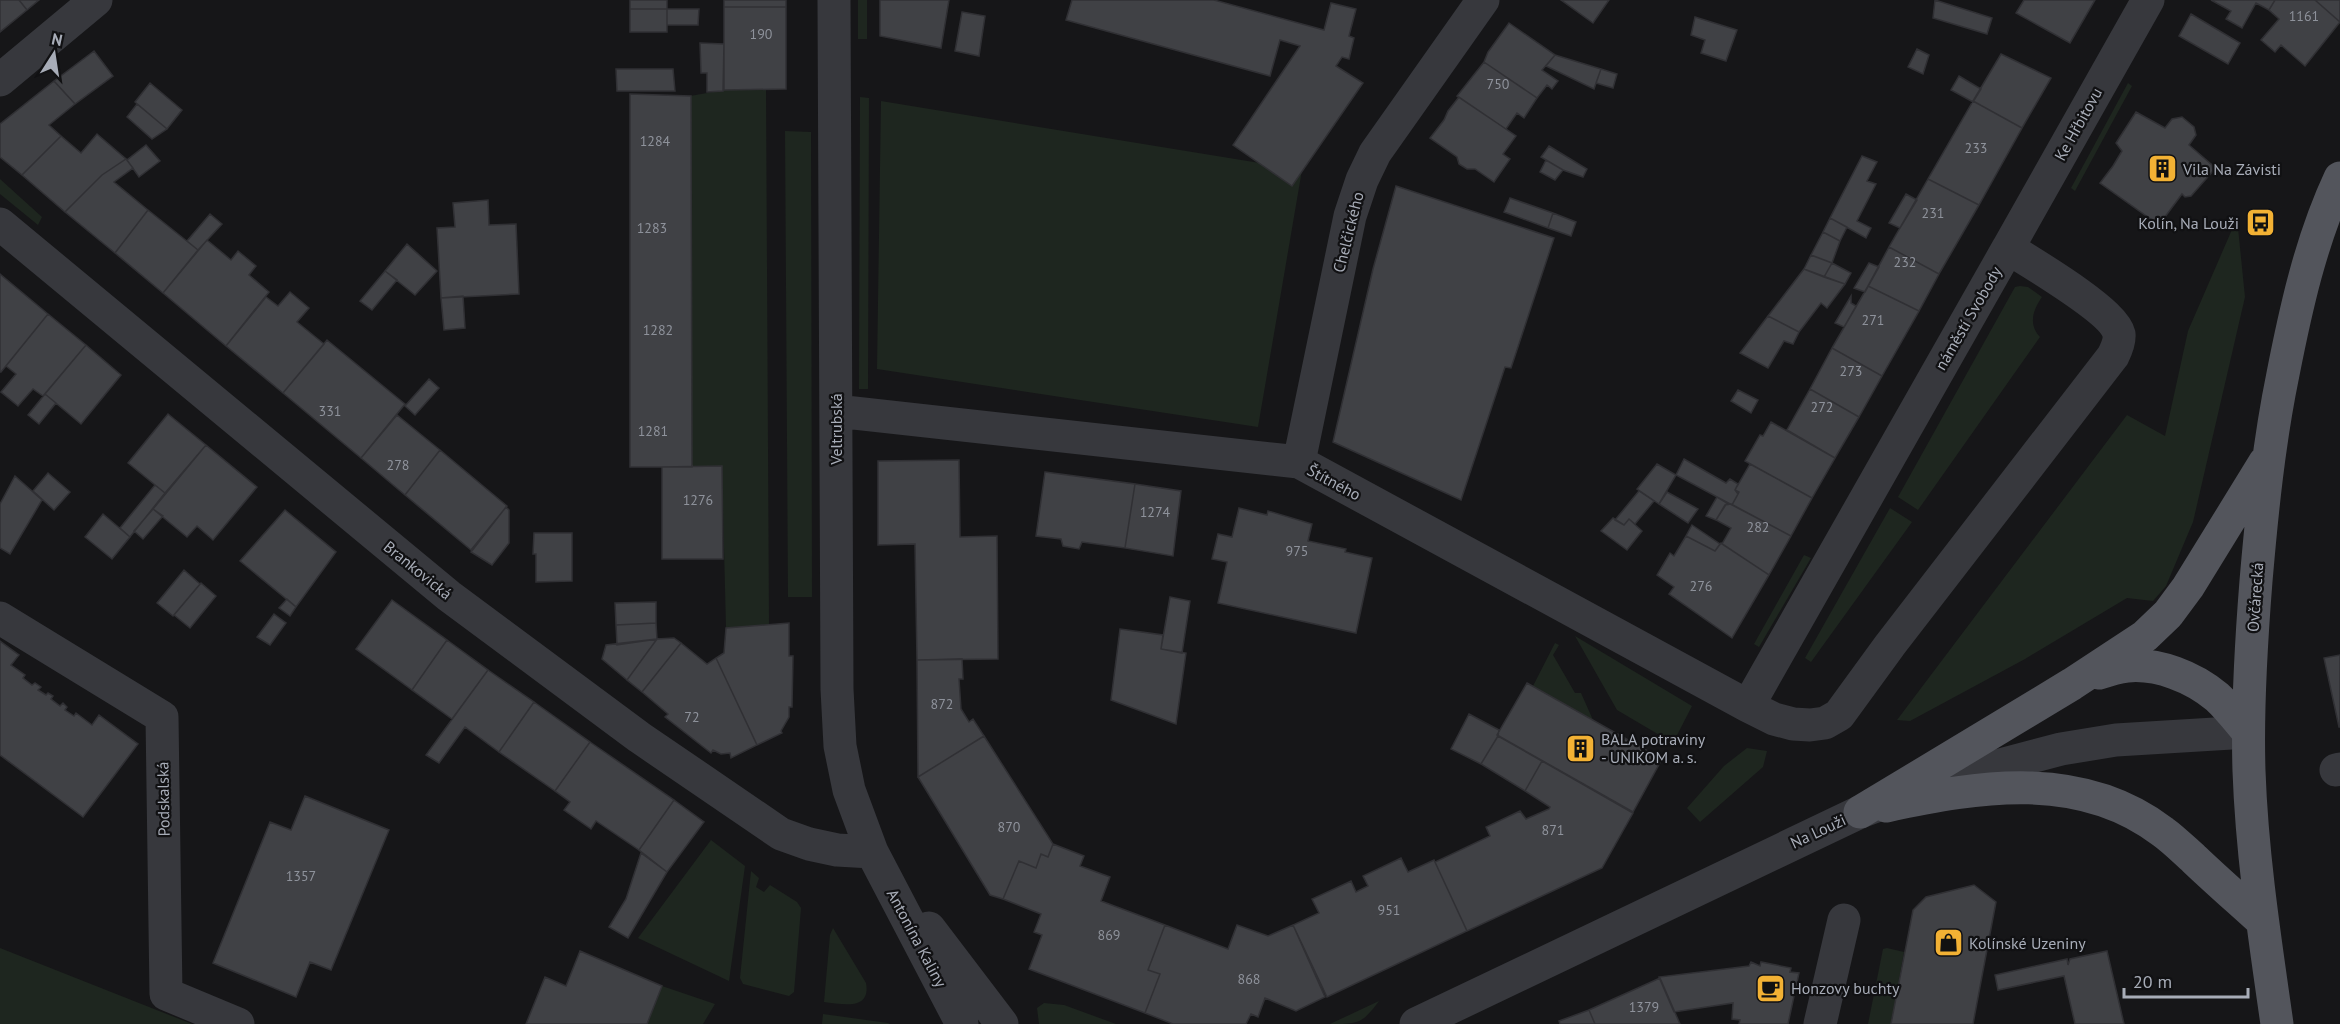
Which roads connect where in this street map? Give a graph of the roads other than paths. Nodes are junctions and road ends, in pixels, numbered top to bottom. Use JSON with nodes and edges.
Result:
{"nodes":[{"id":1,"x":96,"y":0,"type":"edge"},
{"id":2,"x":834,"y":0,"type":"edge"},
{"id":3,"x":1482,"y":0,"type":"edge"},
{"id":4,"x":2148,"y":0,"type":"edge"},
{"id":5,"x":0,"y":80,"type":"edge"},
{"id":6,"x":2340,"y":178,"type":"edge"},
{"id":7,"x":0,"y":224,"type":"edge"},
{"id":8,"x":2008,"y":248,"type":"junction"},
{"id":9,"x":836,"y":411,"type":"junction"},
{"id":10,"x":2269,"y":456,"type":"junction"},
{"id":11,"x":1299,"y":462,"type":"junction"},
{"id":12,"x":0,"y":618,"type":"edge"},
{"id":13,"x":2072,"y":684,"type":"junction"},
{"id":14,"x":1748,"y":706,"type":"junction"},
{"id":15,"x":2248,"y":732,"type":"junction"},
{"id":16,"x":1860,"y":812,"type":"junction"},
{"id":17,"x":872,"y":852,"type":"junction"},
{"id":18,"x":1844,"y":920,"type":"dead end"},
{"id":19,"x":2262,"y":921,"type":"junction"},
{"id":20,"x":238,"y":1024,"type":"edge"},
{"id":21,"x":962,"y":1024,"type":"edge"},
{"id":22,"x":1002,"y":1024,"type":"edge"},
{"id":23,"x":1417,"y":1024,"type":"edge"},
{"id":24,"x":1820,"y":1024,"type":"edge"},
{"id":25,"x":2277,"y":1024,"type":"edge"}],
"edges":[{"from":1,"to":5,"type":"street"},
{"from":2,"to":9,"type":"street","name":"Veltrubská"},
{"from":3,"to":11,"type":"street","name":"Chelčického"},
{"from":4,"to":8,"type":"street","name":"Ke Hřbitovu"},
{"from":6,"to":10,"type":"main road","name":"Ovčárecká"},
{"from":7,"to":17,"type":"street","name":"Brankovická"},
{"from":8,"to":14,"type":"street","name":"náměstí Svobody"},
{"from":8,"to":14,"type":"street","name":"náměstí Svobody"},
{"from":9,"to":11,"type":"street","name":"Štítného"},
{"from":9,"to":17,"type":"street","name":"Veltrubská"},
{"from":10,"to":13,"type":"main road"},
{"from":10,"to":15,"type":"main road","name":"Ovčárecká"},
{"from":11,"to":14,"type":"street","name":"Štítného"},
{"from":12,"to":20,"type":"street","name":"Podskalská"},
{"from":13,"to":15,"type":"main road"},
{"from":13,"to":16,"type":"main road"},
{"from":15,"to":16,"type":"street","name":"Na Louži"},
{"from":15,"to":19,"type":"main road","name":"Ovčárecká"},
{"from":16,"to":19,"type":"main road"},
{"from":16,"to":23,"type":"street","name":"Na Louži"},
{"from":17,"to":21,"type":"street","name":"Antonína Kaliny"},
{"from":17,"to":22,"type":"street"},
{"from":18,"to":24,"type":"street"},
{"from":19,"to":25,"type":"main road","name":"Ovčárecká"}]}
